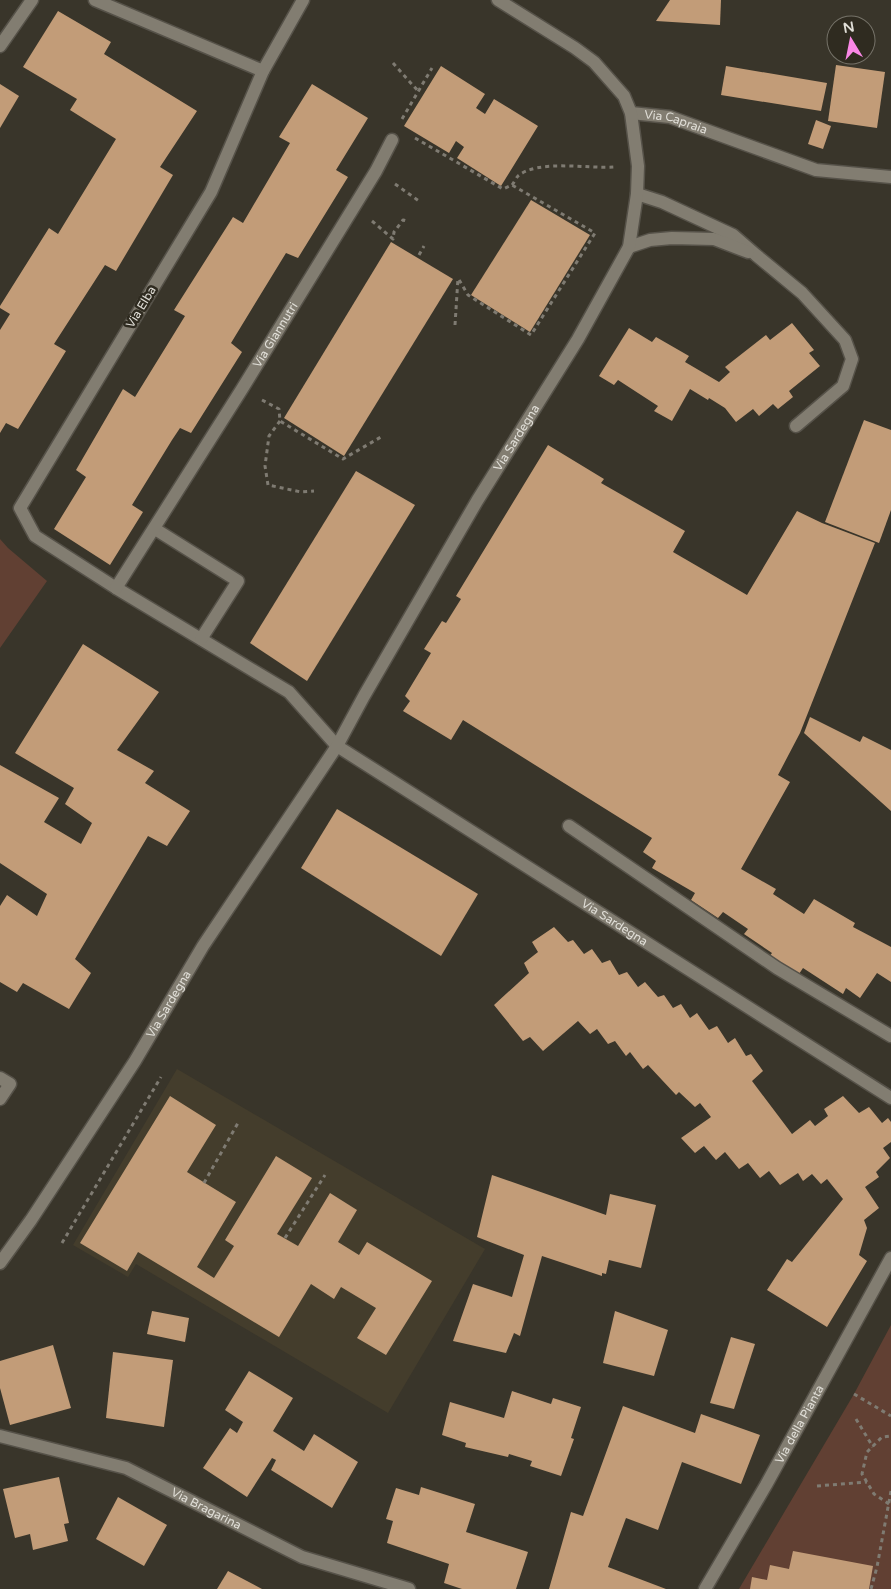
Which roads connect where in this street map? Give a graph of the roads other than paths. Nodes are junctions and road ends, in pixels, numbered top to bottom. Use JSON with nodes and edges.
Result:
{"nodes":[{"id":1,"x":32,"y":0,"type":"edge"},
{"id":2,"x":95,"y":0,"type":"edge"},
{"id":3,"x":303,"y":0,"type":"edge"},
{"id":4,"x":498,"y":0,"type":"edge"},
{"id":5,"x":0,"y":46,"type":"edge"},
{"id":6,"x":263,"y":72,"type":"junction"},
{"id":7,"x":631,"y":113,"type":"junction"},
{"id":8,"x":394,"y":134,"type":"road end"},
{"id":9,"x":891,"y":177,"type":"edge"},
{"id":10,"x":637,"y":194,"type":"junction"},
{"id":11,"x":629,"y":247,"type":"junction"},
{"id":12,"x":756,"y":255,"type":"junction"},
{"id":13,"x":796,"y":426,"type":"dead end"},
{"id":14,"x":155,"y":529,"type":"junction"},
{"id":15,"x":116,"y":588,"type":"junction"},
{"id":16,"x":201,"y":639,"type":"junction"},
{"id":17,"x":337,"y":746,"type":"junction"},
{"id":18,"x":569,"y":826,"type":"dead end"},
{"id":19,"x":891,"y":1036,"type":"edge"},
{"id":20,"x":0,"y":1078,"type":"edge"},
{"id":21,"x":891,"y":1098,"type":"edge"},
{"id":22,"x":0,"y":1100,"type":"edge"},
{"id":23,"x":890,"y":1261,"type":"edge"},
{"id":24,"x":0,"y":1263,"type":"edge"},
{"id":25,"x":0,"y":1436,"type":"edge"},
{"id":26,"x":409,"y":1589,"type":"edge"},
{"id":27,"x":705,"y":1589,"type":"edge"}],
"edges":[{"from":1,"to":5,"type":"street"},
{"from":2,"to":6,"type":"street"},
{"from":3,"to":6,"type":"street","name":"Via Elba"},
{"from":4,"to":7,"type":"street","name":"Via Capraia"},
{"from":6,"to":15,"type":"street","name":"Via Elba"},
{"from":7,"to":9,"type":"street","name":"Via Capraia"},
{"from":7,"to":10,"type":"street","name":"Via Sardegna"},
{"from":8,"to":14,"type":"street","name":"Via Giannutri"},
{"from":10,"to":11,"type":"street","name":"Via Sardegna"},
{"from":10,"to":12,"type":"street"},
{"from":11,"to":12,"type":"street"},
{"from":11,"to":17,"type":"street","name":"Via Sardegna"},
{"from":12,"to":13,"type":"street"},
{"from":14,"to":15,"type":"street","name":"Via Giannutri"},
{"from":14,"to":16,"type":"street"},
{"from":15,"to":16,"type":"street"},
{"from":16,"to":17,"type":"street"},
{"from":17,"to":21,"type":"street","name":"Via Sardegna"},
{"from":17,"to":24,"type":"street","name":"Via Sardegna"},
{"from":18,"to":19,"type":"street"},
{"from":20,"to":22,"type":"street"},
{"from":23,"to":27,"type":"street","name":"Via della Pianta"},
{"from":25,"to":26,"type":"street","name":"Via Bragarina"}]}
